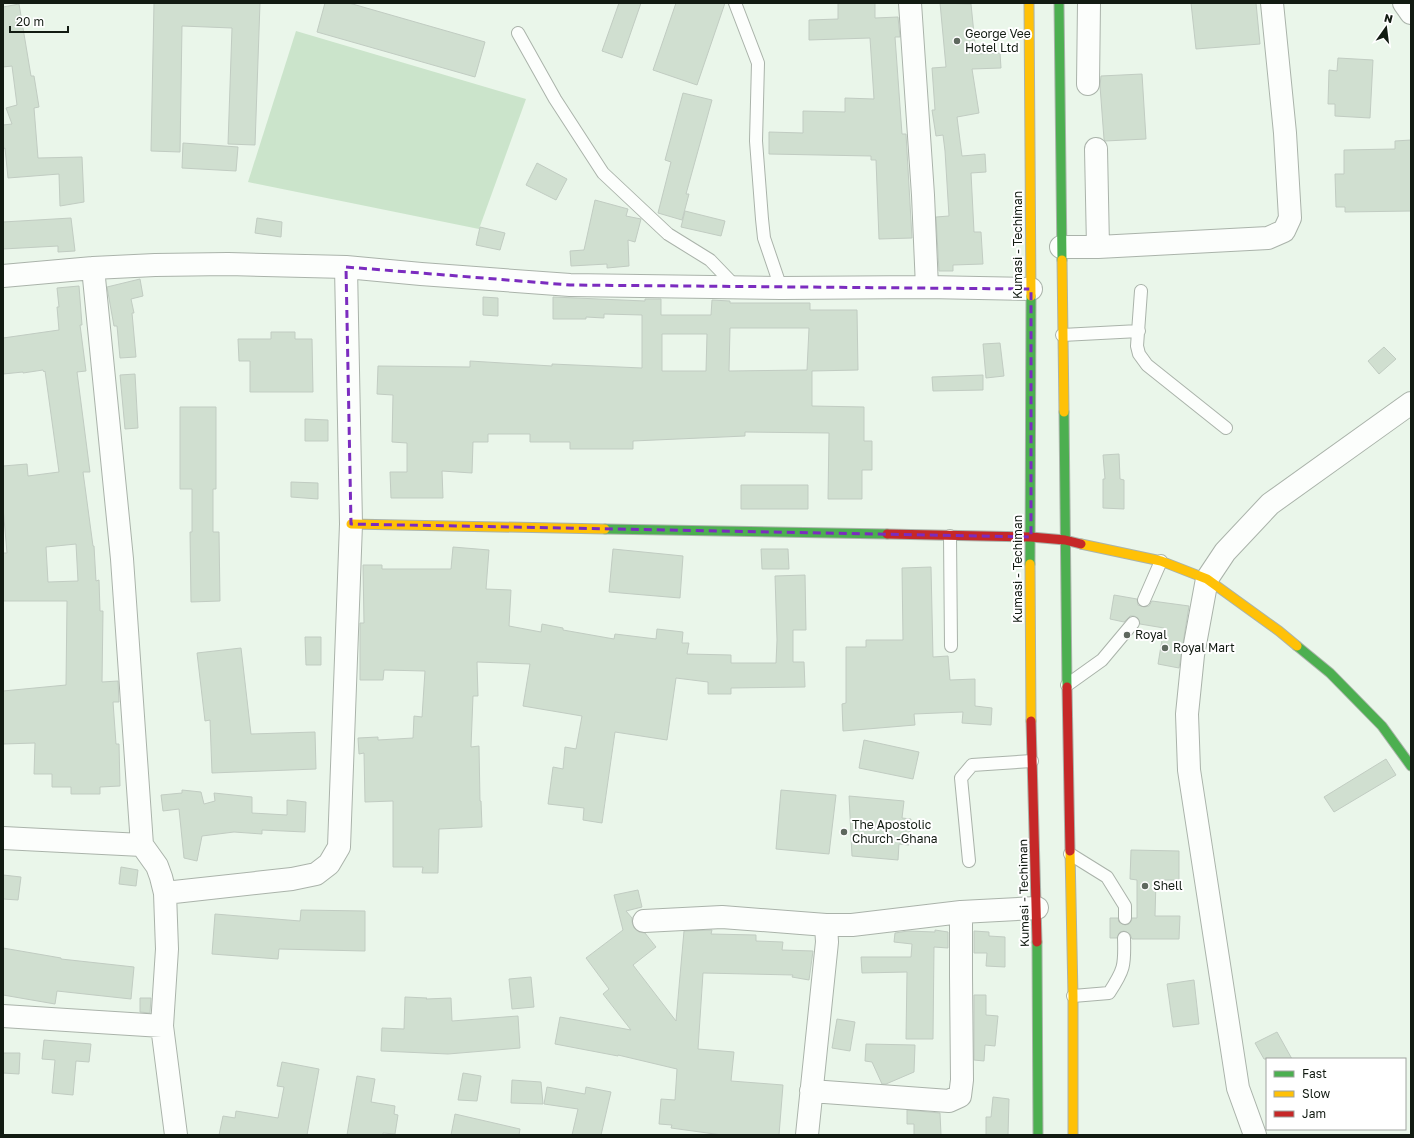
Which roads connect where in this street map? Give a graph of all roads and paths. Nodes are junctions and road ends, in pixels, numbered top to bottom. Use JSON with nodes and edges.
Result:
{"nodes":[{"id":1,"x":735,"y":3,"type":"edge"},
{"id":2,"x":910,"y":3,"type":"edge"},
{"id":3,"x":1029,"y":3,"type":"edge"},
{"id":4,"x":1059,"y":3,"type":"edge"},
{"id":5,"x":1088,"y":3,"type":"edge"},
{"id":6,"x":1272,"y":3,"type":"edge"},
{"id":7,"x":1404,"y":3,"type":"edge"},
{"id":8,"x":1411,"y":13,"type":"edge"},
{"id":9,"x":518,"y":33,"type":"dead end"},
{"id":10,"x":1088,"y":84,"type":"dead end"},
{"id":11,"x":1096,"y":149,"type":"dead end"},
{"id":12,"x":1098,"y":246,"type":"junction"},
{"id":13,"x":1061,"y":247,"type":"junction"},
{"id":14,"x":346,"y":267,"type":"junction"},
{"id":15,"x":93,"y":268,"type":"junction"},
{"id":16,"x":3,"y":276,"type":"edge"},
{"id":17,"x":736,"y":287,"type":"junction"},
{"id":18,"x":927,"y":287,"type":"junction"},
{"id":19,"x":781,"y":288,"type":"junction"},
{"id":20,"x":1031,"y":289,"type":"junction"},
{"id":21,"x":1141,"y":290,"type":"dead end"},
{"id":22,"x":1139,"y":331,"type":"junction"},
{"id":23,"x":1062,"y":335,"type":"junction"},
{"id":24,"x":1411,"y":403,"type":"edge"},
{"id":25,"x":1226,"y":428,"type":"dead end"},
{"id":26,"x":351,"y":524,"type":"junction"},
{"id":27,"x":950,"y":536,"type":"junction"},
{"id":28,"x":1031,"y":537,"type":"junction"},
{"id":29,"x":1065,"y":540,"type":"junction"},
{"id":30,"x":1161,"y":561,"type":"junction"},
{"id":31,"x":1208,"y":578,"type":"junction"},
{"id":32,"x":1144,"y":600,"type":"dead end"},
{"id":33,"x":1133,"y":623,"type":"dead end"},
{"id":34,"x":951,"y":646,"type":"dead end"},
{"id":35,"x":1067,"y":685,"type":"junction"},
{"id":36,"x":1032,"y":761,"type":"junction"},
{"id":37,"x":1411,"y":766,"type":"edge"},
{"id":38,"x":3,"y":838,"type":"edge"},
{"id":39,"x":142,"y":845,"type":"junction"},
{"id":40,"x":1070,"y":854,"type":"junction"},
{"id":41,"x":969,"y":861,"type":"dead end"},
{"id":42,"x":165,"y":892,"type":"junction"},
{"id":43,"x":1037,"y":908,"type":"junction"},
{"id":44,"x":962,"y":912,"type":"junction"},
{"id":45,"x":1125,"y":918,"type":"dead end"},
{"id":46,"x":644,"y":921,"type":"dead end"},
{"id":47,"x":826,"y":925,"type":"junction"},
{"id":48,"x":1124,"y":938,"type":"dead end"},
{"id":49,"x":1073,"y":996,"type":"junction"},
{"id":50,"x":3,"y":1016,"type":"edge"},
{"id":51,"x":162,"y":1026,"type":"junction"},
{"id":52,"x":811,"y":1092,"type":"junction"},
{"id":53,"x":176,"y":1135,"type":"edge"},
{"id":54,"x":807,"y":1135,"type":"edge"},
{"id":55,"x":1038,"y":1135,"type":"edge"},
{"id":56,"x":1073,"y":1135,"type":"edge"},
{"id":57,"x":1255,"y":1135,"type":"edge"}],
"edges":[{"from":1,"to":19,"type":"lane"},
{"from":2,"to":18,"type":"street"},
{"from":3,"to":20,"type":"main road","name":"Kumasi - Techiman"},
{"from":4,"to":13,"type":"main road"},
{"from":5,"to":10,"type":"street"},
{"from":6,"to":12,"type":"street"},
{"from":7,"to":8,"type":"street"},
{"from":9,"to":17,"type":"lane"},
{"from":11,"to":12,"type":"street"},
{"from":12,"to":13,"type":"street"},
{"from":13,"to":23,"type":"main road"},
{"from":14,"to":15,"type":"street"},
{"from":14,"to":17,"type":"street"},
{"from":14,"to":26,"type":"street"},
{"from":15,"to":16,"type":"street"},
{"from":15,"to":39,"type":"street"},
{"from":17,"to":19,"type":"street"},
{"from":18,"to":19,"type":"street"},
{"from":18,"to":20,"type":"street"},
{"from":20,"to":28,"type":"main road","name":"Kumasi - Techiman"},
{"from":21,"to":22,"type":"lane"},
{"from":22,"to":23,"type":"lane"},
{"from":22,"to":25,"type":"lane"},
{"from":23,"to":29,"type":"main road"},
{"from":24,"to":31,"type":"street"},
{"from":26,"to":27,"type":"main road"},
{"from":26,"to":42,"type":"street"},
{"from":27,"to":28,"type":"main road"},
{"from":27,"to":34,"type":"lane"},
{"from":28,"to":29,"type":"main road"},
{"from":28,"to":36,"type":"main road","name":"Kumasi - Techiman"},
{"from":29,"to":30,"type":"main road"},
{"from":29,"to":35,"type":"main road"},
{"from":30,"to":31,"type":"main road"},
{"from":30,"to":32,"type":"lane"},
{"from":31,"to":37,"type":"main road"},
{"from":31,"to":57,"type":"street"},
{"from":33,"to":35,"type":"lane"},
{"from":35,"to":40,"type":"main road"},
{"from":36,"to":41,"type":"lane"},
{"from":36,"to":43,"type":"main road","name":"Kumasi - Techiman"},
{"from":38,"to":39,"type":"street"},
{"from":39,"to":42,"type":"street"},
{"from":40,"to":45,"type":"lane"},
{"from":40,"to":49,"type":"main road"},
{"from":42,"to":51,"type":"street"},
{"from":43,"to":44,"type":"street"},
{"from":43,"to":55,"type":"main road","name":"Kumasi - Techiman"},
{"from":44,"to":47,"type":"street"},
{"from":44,"to":52,"type":"street"},
{"from":46,"to":47,"type":"street"},
{"from":47,"to":52,"type":"street"},
{"from":48,"to":49,"type":"lane"},
{"from":49,"to":56,"type":"main road"},
{"from":50,"to":51,"type":"street"},
{"from":51,"to":53,"type":"street"},
{"from":52,"to":54,"type":"street"}]}
